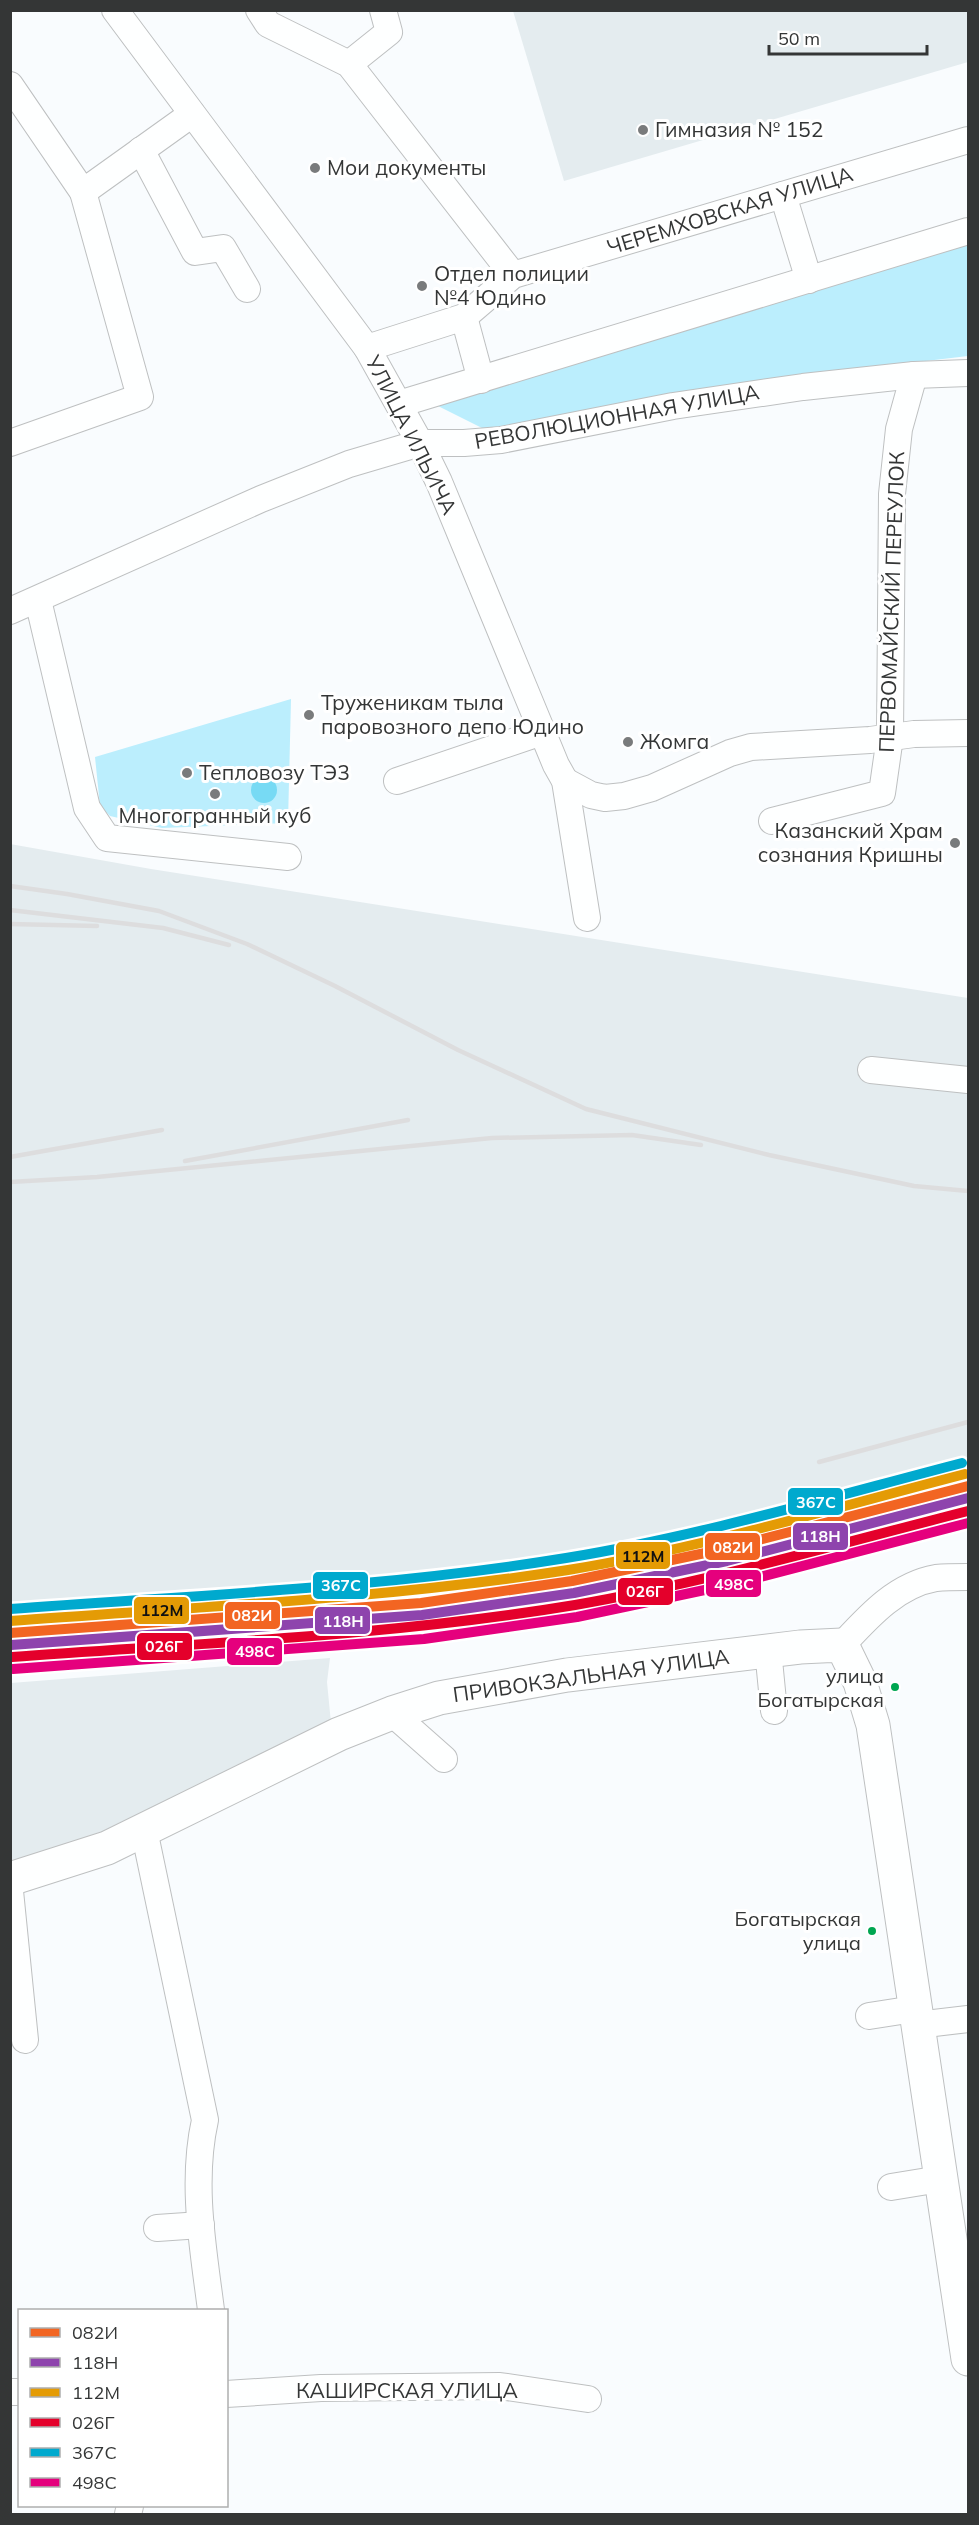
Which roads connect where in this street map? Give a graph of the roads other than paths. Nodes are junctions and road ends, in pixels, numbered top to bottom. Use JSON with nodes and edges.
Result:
{"nodes":[{"id":1,"x":115,"y":10,"type":"edge"},
{"id":2,"x":259,"y":10,"type":"edge"},
{"id":3,"x":383,"y":10,"type":"edge"},
{"id":4,"x":349,"y":64,"type":"junction"},
{"id":5,"x":10,"y":86,"type":"edge"},
{"id":6,"x":192,"y":114,"type":"junction"},
{"id":7,"x":969,"y":140,"type":"edge"},
{"id":8,"x":141,"y":150,"type":"junction"},
{"id":9,"x":83,"y":192,"type":"junction"},
{"id":10,"x":783,"y":195,"type":"junction"},
{"id":11,"x":969,"y":231,"type":"edge"},
{"id":12,"x":513,"y":276,"type":"junction"},
{"id":13,"x":809,"y":280,"type":"junction"},
{"id":14,"x":246,"y":289,"type":"dead end"},
{"id":15,"x":464,"y":317,"type":"junction"},
{"id":16,"x":367,"y":348,"type":"junction"},
{"id":17,"x":969,"y":374,"type":"edge"},
{"id":18,"x":914,"y":375,"type":"junction"},
{"id":19,"x":481,"y":380,"type":"junction"},
{"id":20,"x":399,"y":404,"type":"junction"},
{"id":21,"x":10,"y":443,"type":"edge"},
{"id":22,"x":420,"y":443,"type":"junction"},
{"id":23,"x":38,"y":600,"type":"junction"},
{"id":24,"x":10,"y":611,"type":"edge"},
{"id":25,"x":542,"y":732,"type":"junction"},
{"id":26,"x":969,"y":733,"type":"edge"},
{"id":27,"x":890,"y":737,"type":"junction"},
{"id":28,"x":397,"y":781,"type":"dead end"},
{"id":29,"x":566,"y":781,"type":"junction"},
{"id":30,"x":772,"y":821,"type":"dead end"},
{"id":31,"x":288,"y":857,"type":"dead end"},
{"id":32,"x":587,"y":918,"type":"dead end"},
{"id":33,"x":871,"y":1070,"type":"dead end"},
{"id":34,"x":969,"y":1080,"type":"edge"},
{"id":35,"x":969,"y":1576,"type":"edge"},
{"id":36,"x":842,"y":1645,"type":"junction"},
{"id":37,"x":768,"y":1650,"type":"junction"},
{"id":38,"x":774,"y":1711,"type":"dead end"},
{"id":39,"x":392,"y":1713,"type":"junction"},
{"id":40,"x":444,"y":1759,"type":"dead end"},
{"id":41,"x":144,"y":1830,"type":"junction"},
{"id":42,"x":10,"y":1879,"type":"edge"},
{"id":43,"x":10,"y":1891,"type":"edge"},
{"id":44,"x":869,"y":2016,"type":"dead end"},
{"id":45,"x":916,"y":2017,"type":"junction"},
{"id":46,"x":969,"y":2019,"type":"edge"},
{"id":47,"x":25,"y":2040,"type":"dead end"},
{"id":48,"x":940,"y":2179,"type":"junction"},
{"id":49,"x":891,"y":2187,"type":"dead end"},
{"id":50,"x":201,"y":2224,"type":"junction"},
{"id":51,"x":157,"y":2228,"type":"dead end"},
{"id":52,"x":211,"y":2309,"type":"edge"},
{"id":53,"x":969,"y":2360,"type":"edge"},
{"id":54,"x":228,"y":2394,"type":"edge"},
{"id":55,"x":588,"y":2399,"type":"dead end"}],
"edges":[{"from":1,"to":6,"type":"street","name":"УЛИЦА ИЛЬИЧА"},
{"from":2,"to":4,"type":"street"},
{"from":3,"to":4,"type":"street"},
{"from":4,"to":12,"type":"street"},
{"from":5,"to":9,"type":"street"},
{"from":6,"to":8,"type":"street"},
{"from":6,"to":16,"type":"street","name":"УЛИЦА ИЛЬИЧА"},
{"from":7,"to":10,"type":"street","name":"ЧЕРЕМХОВСКАЯ УЛИЦА"},
{"from":8,"to":9,"type":"street"},
{"from":8,"to":14,"type":"street"},
{"from":9,"to":21,"type":"street"},
{"from":10,"to":12,"type":"street","name":"ЧЕРЕМХОВСКАЯ УЛИЦА"},
{"from":10,"to":13,"type":"street"},
{"from":11,"to":13,"type":"street"},
{"from":12,"to":15,"type":"street","name":"ЧЕРЕМХОВСКАЯ УЛИЦА"},
{"from":13,"to":19,"type":"street"},
{"from":15,"to":16,"type":"street","name":"ЧЕРЕМХОВСКАЯ УЛИЦА"},
{"from":15,"to":19,"type":"street"},
{"from":16,"to":20,"type":"street","name":"УЛИЦА ИЛЬИЧА"},
{"from":17,"to":18,"type":"street","name":"РЕВОЛЮЦИОННАЯ УЛИЦА"},
{"from":18,"to":22,"type":"street","name":"РЕВОЛЮЦИОННАЯ УЛИЦА"},
{"from":18,"to":27,"type":"street","name":"ПЕРВОМАЙСКИЙ ПЕРЕУЛОК"},
{"from":19,"to":20,"type":"street"},
{"from":20,"to":22,"type":"street","name":"УЛИЦА ИЛЬИЧА"},
{"from":22,"to":23,"type":"street","name":"РЕВОЛЮЦИОННАЯ УЛИЦА"},
{"from":22,"to":25,"type":"street","name":"УЛИЦА ИЛЬИЧА"},
{"from":23,"to":24,"type":"street","name":"РЕВОЛЮЦИОННАЯ УЛИЦА"},
{"from":23,"to":31,"type":"street"},
{"from":25,"to":28,"type":"street"},
{"from":25,"to":29,"type":"street","name":"УЛИЦА ИЛЬИЧА"},
{"from":26,"to":27,"type":"street"},
{"from":27,"to":29,"type":"street"},
{"from":27,"to":30,"type":"street","name":"ПЕРВОМАЙСКИЙ ПЕРЕУЛОК"},
{"from":29,"to":32,"type":"street","name":"УЛИЦА ИЛЬИЧА"},
{"from":33,"to":34,"type":"street"},
{"from":35,"to":36,"type":"street"},
{"from":36,"to":37,"type":"main road","name":"ПРИВОКЗАЛЬНАЯ УЛИЦА"},
{"from":36,"to":45,"type":"main road"},
{"from":37,"to":38,"type":"street"},
{"from":37,"to":39,"type":"main road","name":"ПРИВОКЗАЛЬНАЯ УЛИЦА"},
{"from":39,"to":40,"type":"street"},
{"from":39,"to":41,"type":"main road","name":"ПРИВОКЗАЛЬНАЯ УЛИЦА"},
{"from":41,"to":42,"type":"main road","name":"ПРИВОКЗАЛЬНАЯ УЛИЦА"},
{"from":41,"to":50,"type":"street"},
{"from":43,"to":47,"type":"street"},
{"from":44,"to":45,"type":"street"},
{"from":45,"to":46,"type":"street"},
{"from":45,"to":48,"type":"main road"},
{"from":48,"to":49,"type":"street"},
{"from":48,"to":53,"type":"main road"},
{"from":50,"to":51,"type":"street"},
{"from":50,"to":52,"type":"street"},
{"from":54,"to":55,"type":"street","name":"КАШИРСКАЯ УЛИЦА"}]}
